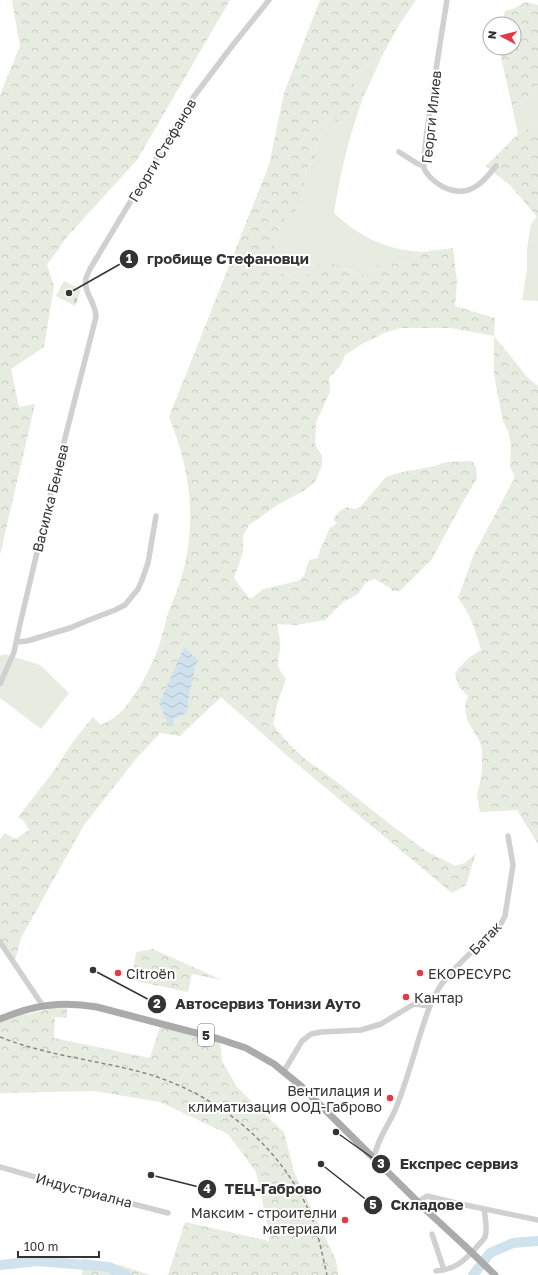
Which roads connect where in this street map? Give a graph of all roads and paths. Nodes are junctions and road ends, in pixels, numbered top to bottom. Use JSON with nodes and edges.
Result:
{"nodes":[{"id":1,"x":269,"y":0,"type":"edge"},
{"id":2,"x":447,"y":0,"type":"edge"},
{"id":3,"x":399,"y":152,"type":"dead end"},
{"id":4,"x":424,"y":166,"type":"junction"},
{"id":5,"x":496,"y":166,"type":"dead end"},
{"id":6,"x":96,"y":311,"type":"joint"},
{"id":7,"x":156,"y":516,"type":"dead end"},
{"id":8,"x":16,"y":642,"type":"junction"},
{"id":9,"x":0,"y":684,"type":"edge"},
{"id":10,"x":508,"y":836,"type":"dead end"},
{"id":11,"x":0,"y":942,"type":"edge"},
{"id":12,"x":43,"y":1006,"type":"junction"},
{"id":13,"x":430,"y":1006,"type":"junction"},
{"id":14,"x":0,"y":1019,"type":"edge"},
{"id":15,"x":284,"y":1070,"type":"junction"},
{"id":16,"x":374,"y":1158,"type":"junction"},
{"id":17,"x":0,"y":1167,"type":"edge"},
{"id":18,"x":418,"y":1202,"type":"junction"},
{"id":19,"x":456,"y":1203,"type":"junction"},
{"id":20,"x":484,"y":1209,"type":"junction"},
{"id":21,"x":426,"y":1210,"type":"junction"},
{"id":22,"x":168,"y":1213,"type":"dead end"},
{"id":23,"x":538,"y":1220,"type":"edge"},
{"id":24,"x":432,"y":1234,"type":"dead end"},
{"id":25,"x":444,"y":1270,"type":"junction"},
{"id":26,"x":436,"y":1271,"type":"dead end"},
{"id":27,"x":494,"y":1275,"type":"edge"}],
"edges":[{"from":1,"to":6,"type":"street","name":"Георги Стефанов"},
{"from":2,"to":4,"type":"street","name":"Георги Илиев"},
{"from":3,"to":4,"type":"street"},
{"from":4,"to":5,"type":"street","name":"Георги Илиев"},
{"from":6,"to":8,"type":"street","name":"Василка Бенева"},
{"from":7,"to":8,"type":"street"},
{"from":8,"to":9,"type":"street","name":"Василка Бенева"},
{"from":10,"to":13,"type":"street","name":"Батак"},
{"from":11,"to":12,"type":"street"},
{"from":12,"to":14,"type":"main road","number":"5"},
{"from":12,"to":15,"type":"main road","number":"5"},
{"from":13,"to":15,"type":"street"},
{"from":13,"to":16,"type":"street","name":"Батак"},
{"from":15,"to":16,"type":"main road","number":"5"},
{"from":16,"to":18,"type":"main road","number":"5"},
{"from":17,"to":22,"type":"street","name":"Индустриална"},
{"from":18,"to":19,"type":"street"},
{"from":18,"to":21,"type":"main road","number":"5"},
{"from":19,"to":20,"type":"street"},
{"from":19,"to":21,"type":"street"},
{"from":20,"to":23,"type":"street"},
{"from":20,"to":25,"type":"street"},
{"from":21,"to":27,"type":"main road","number":"5","bridge":true},
{"from":24,"to":25,"type":"street"},
{"from":25,"to":26,"type":"street"}]}
